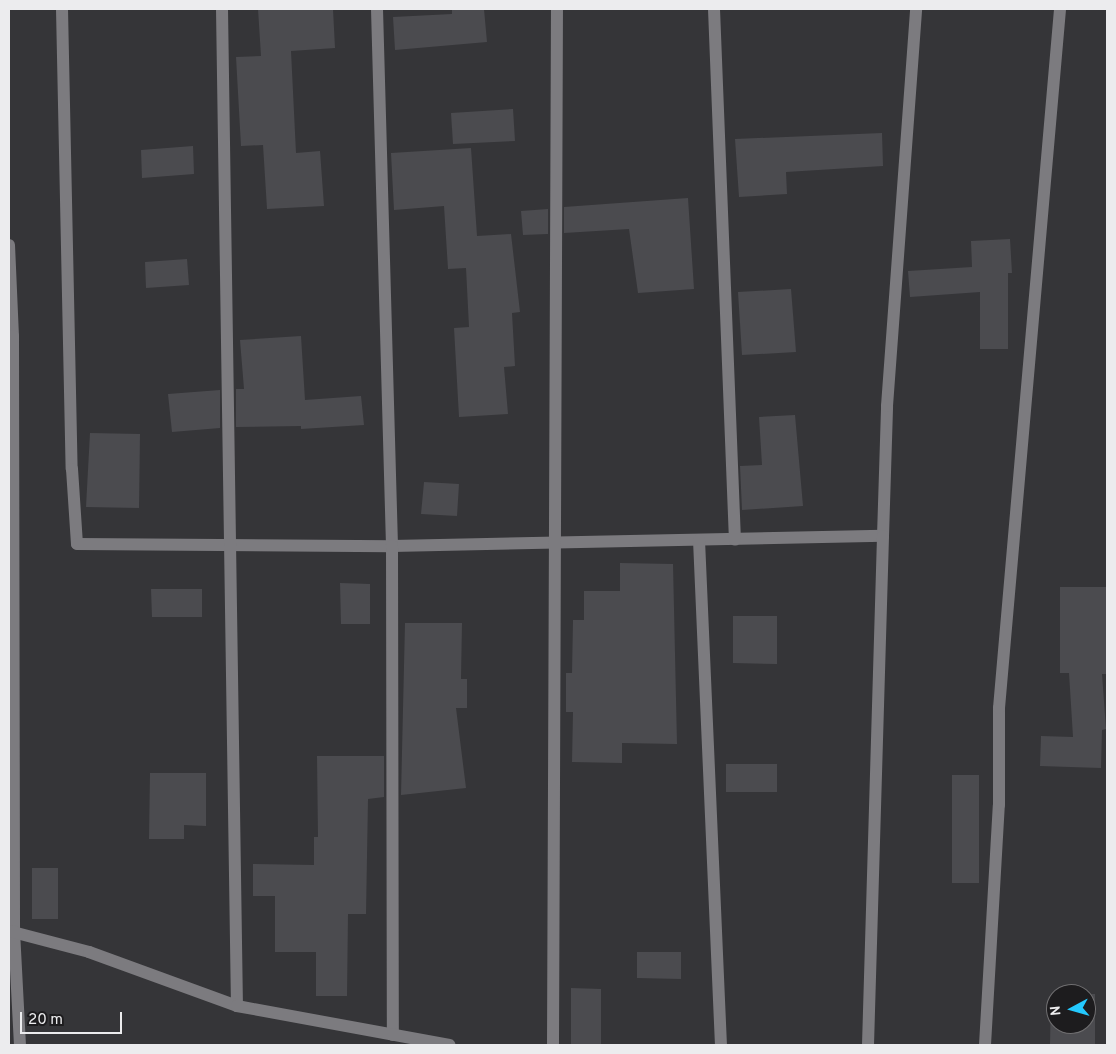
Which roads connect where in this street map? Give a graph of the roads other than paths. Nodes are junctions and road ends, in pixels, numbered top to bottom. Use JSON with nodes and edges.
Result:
{"nodes":[{"id":1,"x":62,"y":9,"type":"edge"},
{"id":2,"x":222,"y":9,"type":"edge"},
{"id":3,"x":377,"y":9,"type":"edge"},
{"id":4,"x":556,"y":9,"type":"edge"},
{"id":5,"x":714,"y":9,"type":"edge"},
{"id":6,"x":916,"y":9,"type":"edge"},
{"id":7,"x":1060,"y":9,"type":"edge"},
{"id":8,"x":9,"y":245,"type":"edge"},
{"id":9,"x":11,"y":336,"type":"edge"},
{"id":10,"x":883,"y":536,"type":"junction"},
{"id":11,"x":699,"y":540,"type":"junction"},
{"id":12,"x":735,"y":540,"type":"junction"},
{"id":13,"x":554,"y":543,"type":"junction"},
{"id":14,"x":228,"y":544,"type":"junction"},
{"id":15,"x":392,"y":546,"type":"junction"},
{"id":16,"x":11,"y":931,"type":"edge"},
{"id":17,"x":237,"y":1006,"type":"junction"},
{"id":18,"x":393,"y":1035,"type":"junction"},
{"id":19,"x":20,"y":1045,"type":"edge"},
{"id":20,"x":449,"y":1045,"type":"edge"},
{"id":21,"x":553,"y":1045,"type":"edge"},
{"id":22,"x":721,"y":1045,"type":"edge"},
{"id":23,"x":868,"y":1045,"type":"edge"},
{"id":24,"x":985,"y":1045,"type":"edge"}],
"edges":[{"from":1,"to":14,"type":"street"},
{"from":2,"to":14,"type":"street"},
{"from":3,"to":15,"type":"street"},
{"from":4,"to":13,"type":"street"},
{"from":5,"to":12,"type":"street"},
{"from":6,"to":10,"type":"street"},
{"from":7,"to":24,"type":"street"},
{"from":8,"to":9,"type":"street"},
{"from":9,"to":16,"type":"street"},
{"from":10,"to":12,"type":"street"},
{"from":10,"to":23,"type":"street"},
{"from":11,"to":12,"type":"street"},
{"from":11,"to":13,"type":"street"},
{"from":11,"to":22,"type":"street"},
{"from":13,"to":15,"type":"street"},
{"from":13,"to":21,"type":"street"},
{"from":14,"to":15,"type":"street"},
{"from":14,"to":17,"type":"street"},
{"from":15,"to":18,"type":"street"},
{"from":16,"to":17,"type":"street"},
{"from":16,"to":19,"type":"street"},
{"from":17,"to":18,"type":"street"},
{"from":18,"to":20,"type":"street"}]}
